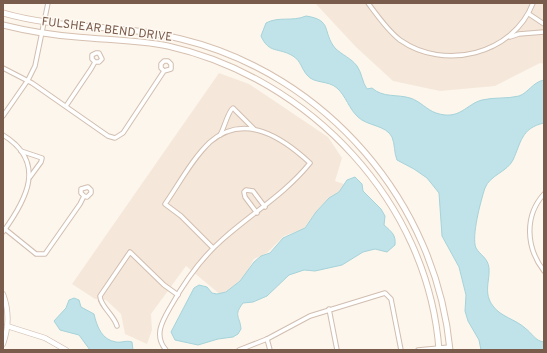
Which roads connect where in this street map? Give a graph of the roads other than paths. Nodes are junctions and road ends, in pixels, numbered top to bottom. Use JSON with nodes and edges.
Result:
{"nodes":[{"id":1,"x":48,"y":3,"type":"edge"},
{"id":2,"x":368,"y":3,"type":"edge"},
{"id":3,"x":533,"y":3,"type":"edge"},
{"id":4,"x":3,"y":13,"type":"edge"},
{"id":5,"x":529,"y":14,"type":"junction"},
{"id":6,"x":44,"y":22,"type":"junction"},
{"id":7,"x":3,"y":24,"type":"edge"},
{"id":8,"x":544,"y":24,"type":"edge"},
{"id":9,"x":544,"y":32,"type":"edge"},
{"id":10,"x":42,"y":33,"type":"junction"},
{"id":11,"x":170,"y":36,"type":"junction"},
{"id":12,"x":508,"y":38,"type":"junction"},
{"id":13,"x":168,"y":46,"type":"junction"},
{"id":14,"x":94,"y":62,"type":"dead end"},
{"id":15,"x":3,"y":68,"type":"edge"},
{"id":16,"x":164,"y":71,"type":"dead end"},
{"id":17,"x":28,"y":80,"type":"junction"},
{"id":18,"x":312,"y":102,"type":"junction"},
{"id":19,"x":66,"y":106,"type":"junction"},
{"id":20,"x":305,"y":110,"type":"junction"},
{"id":21,"x":3,"y":116,"type":"edge"},
{"id":22,"x":254,"y":129,"type":"junction"},
{"id":23,"x":3,"y":135,"type":"edge"},
{"id":24,"x":220,"y":135,"type":"junction"},
{"id":25,"x":21,"y":151,"type":"junction"},
{"id":26,"x":29,"y":178,"type":"junction"},
{"id":27,"x":544,"y":194,"type":"edge"},
{"id":28,"x":84,"y":196,"type":"dead end"},
{"id":29,"x":401,"y":201,"type":"junction"},
{"id":30,"x":392,"y":206,"type":"junction"},
{"id":31,"x":265,"y":207,"type":"junction"},
{"id":32,"x":257,"y":213,"type":"junction"},
{"id":33,"x":4,"y":230,"type":"edge"},
{"id":34,"x":213,"y":248,"type":"junction"},
{"id":35,"x":40,"y":255,"type":"junction"},
{"id":36,"x":39,"y":262,"type":"dead end"},
{"id":37,"x":544,"y":271,"type":"edge"},
{"id":38,"x":3,"y":294,"type":"edge"},
{"id":39,"x":178,"y":295,"type":"junction"},
{"id":40,"x":329,"y":309,"type":"junction"},
{"id":41,"x":5,"y":325,"type":"edge"},
{"id":42,"x":117,"y":326,"type":"dead end"},
{"id":43,"x":267,"y":339,"type":"junction"},
{"id":44,"x":3,"y":344,"type":"edge"},
{"id":45,"x":450,"y":348,"type":"edge"},
{"id":46,"x":439,"y":349,"type":"edge"},
{"id":47,"x":66,"y":350,"type":"edge"},
{"id":48,"x":164,"y":350,"type":"edge"},
{"id":49,"x":239,"y":350,"type":"edge"},
{"id":50,"x":270,"y":350,"type":"edge"},
{"id":51,"x":337,"y":350,"type":"edge"},
{"id":52,"x":400,"y":350,"type":"edge"},
{"id":53,"x":418,"y":350,"type":"edge"}],
"edges":[{"from":1,"to":6,"type":"street"},
{"from":2,"to":12,"type":"street"},
{"from":3,"to":5,"type":"street"},
{"from":4,"to":6,"type":"main road","name":"FULSHEAR BEND DRIVE"},
{"from":5,"to":8,"type":"street"},
{"from":5,"to":12,"type":"street"},
{"from":6,"to":10,"type":"street"},
{"from":6,"to":11,"type":"main road","name":"FULSHEAR BEND DRIVE"},
{"from":7,"to":10,"type":"main road","name":"FULSHEAR BEND DRIVE"},
{"from":9,"to":12,"type":"street"},
{"from":10,"to":13,"type":"main road","name":"FULSHEAR BEND DRIVE"},
{"from":10,"to":17,"type":"street"},
{"from":11,"to":13,"type":"main road"},
{"from":11,"to":18,"type":"main road","name":"FULSHEAR BEND DRIVE"},
{"from":13,"to":20,"type":"main road","name":"FULSHEAR BEND DRIVE"},
{"from":14,"to":19,"type":"street"},
{"from":15,"to":17,"type":"street"},
{"from":16,"to":19,"type":"street"},
{"from":17,"to":19,"type":"street"},
{"from":17,"to":21,"type":"street"},
{"from":18,"to":20,"type":"main road"},
{"from":18,"to":29,"type":"main road","name":"FULSHEAR BEND DRIVE"},
{"from":20,"to":30,"type":"main road","name":"FULSHEAR BEND DRIVE"},
{"from":22,"to":24,"type":"street"},
{"from":22,"to":24,"type":"street"},
{"from":22,"to":31,"type":"street"},
{"from":23,"to":25,"type":"street"},
{"from":24,"to":34,"type":"street"},
{"from":25,"to":26,"type":"street"},
{"from":25,"to":26,"type":"street"},
{"from":26,"to":33,"type":"street"},
{"from":27,"to":37,"type":"street"},
{"from":28,"to":35,"type":"street"},
{"from":29,"to":30,"type":"main road"},
{"from":29,"to":45,"type":"main road","name":"FULSHEAR BEND DRIVE"},
{"from":30,"to":46,"type":"main road","name":"FULSHEAR BEND DRIVE"},
{"from":31,"to":32,"type":"street"},
{"from":31,"to":32,"type":"street"},
{"from":32,"to":34,"type":"street"},
{"from":33,"to":35,"type":"street"},
{"from":34,"to":39,"type":"street"},
{"from":35,"to":36,"type":"street"},
{"from":38,"to":41,"type":"street"},
{"from":39,"to":42,"type":"street"},
{"from":39,"to":48,"type":"street"},
{"from":40,"to":43,"type":"street"},
{"from":40,"to":51,"type":"street"},
{"from":40,"to":52,"type":"street"},
{"from":41,"to":44,"type":"street"},
{"from":41,"to":47,"type":"street"},
{"from":43,"to":49,"type":"street"},
{"from":43,"to":50,"type":"street"},
{"from":45,"to":46,"type":"street"},
{"from":46,"to":53,"type":"street"}]}
